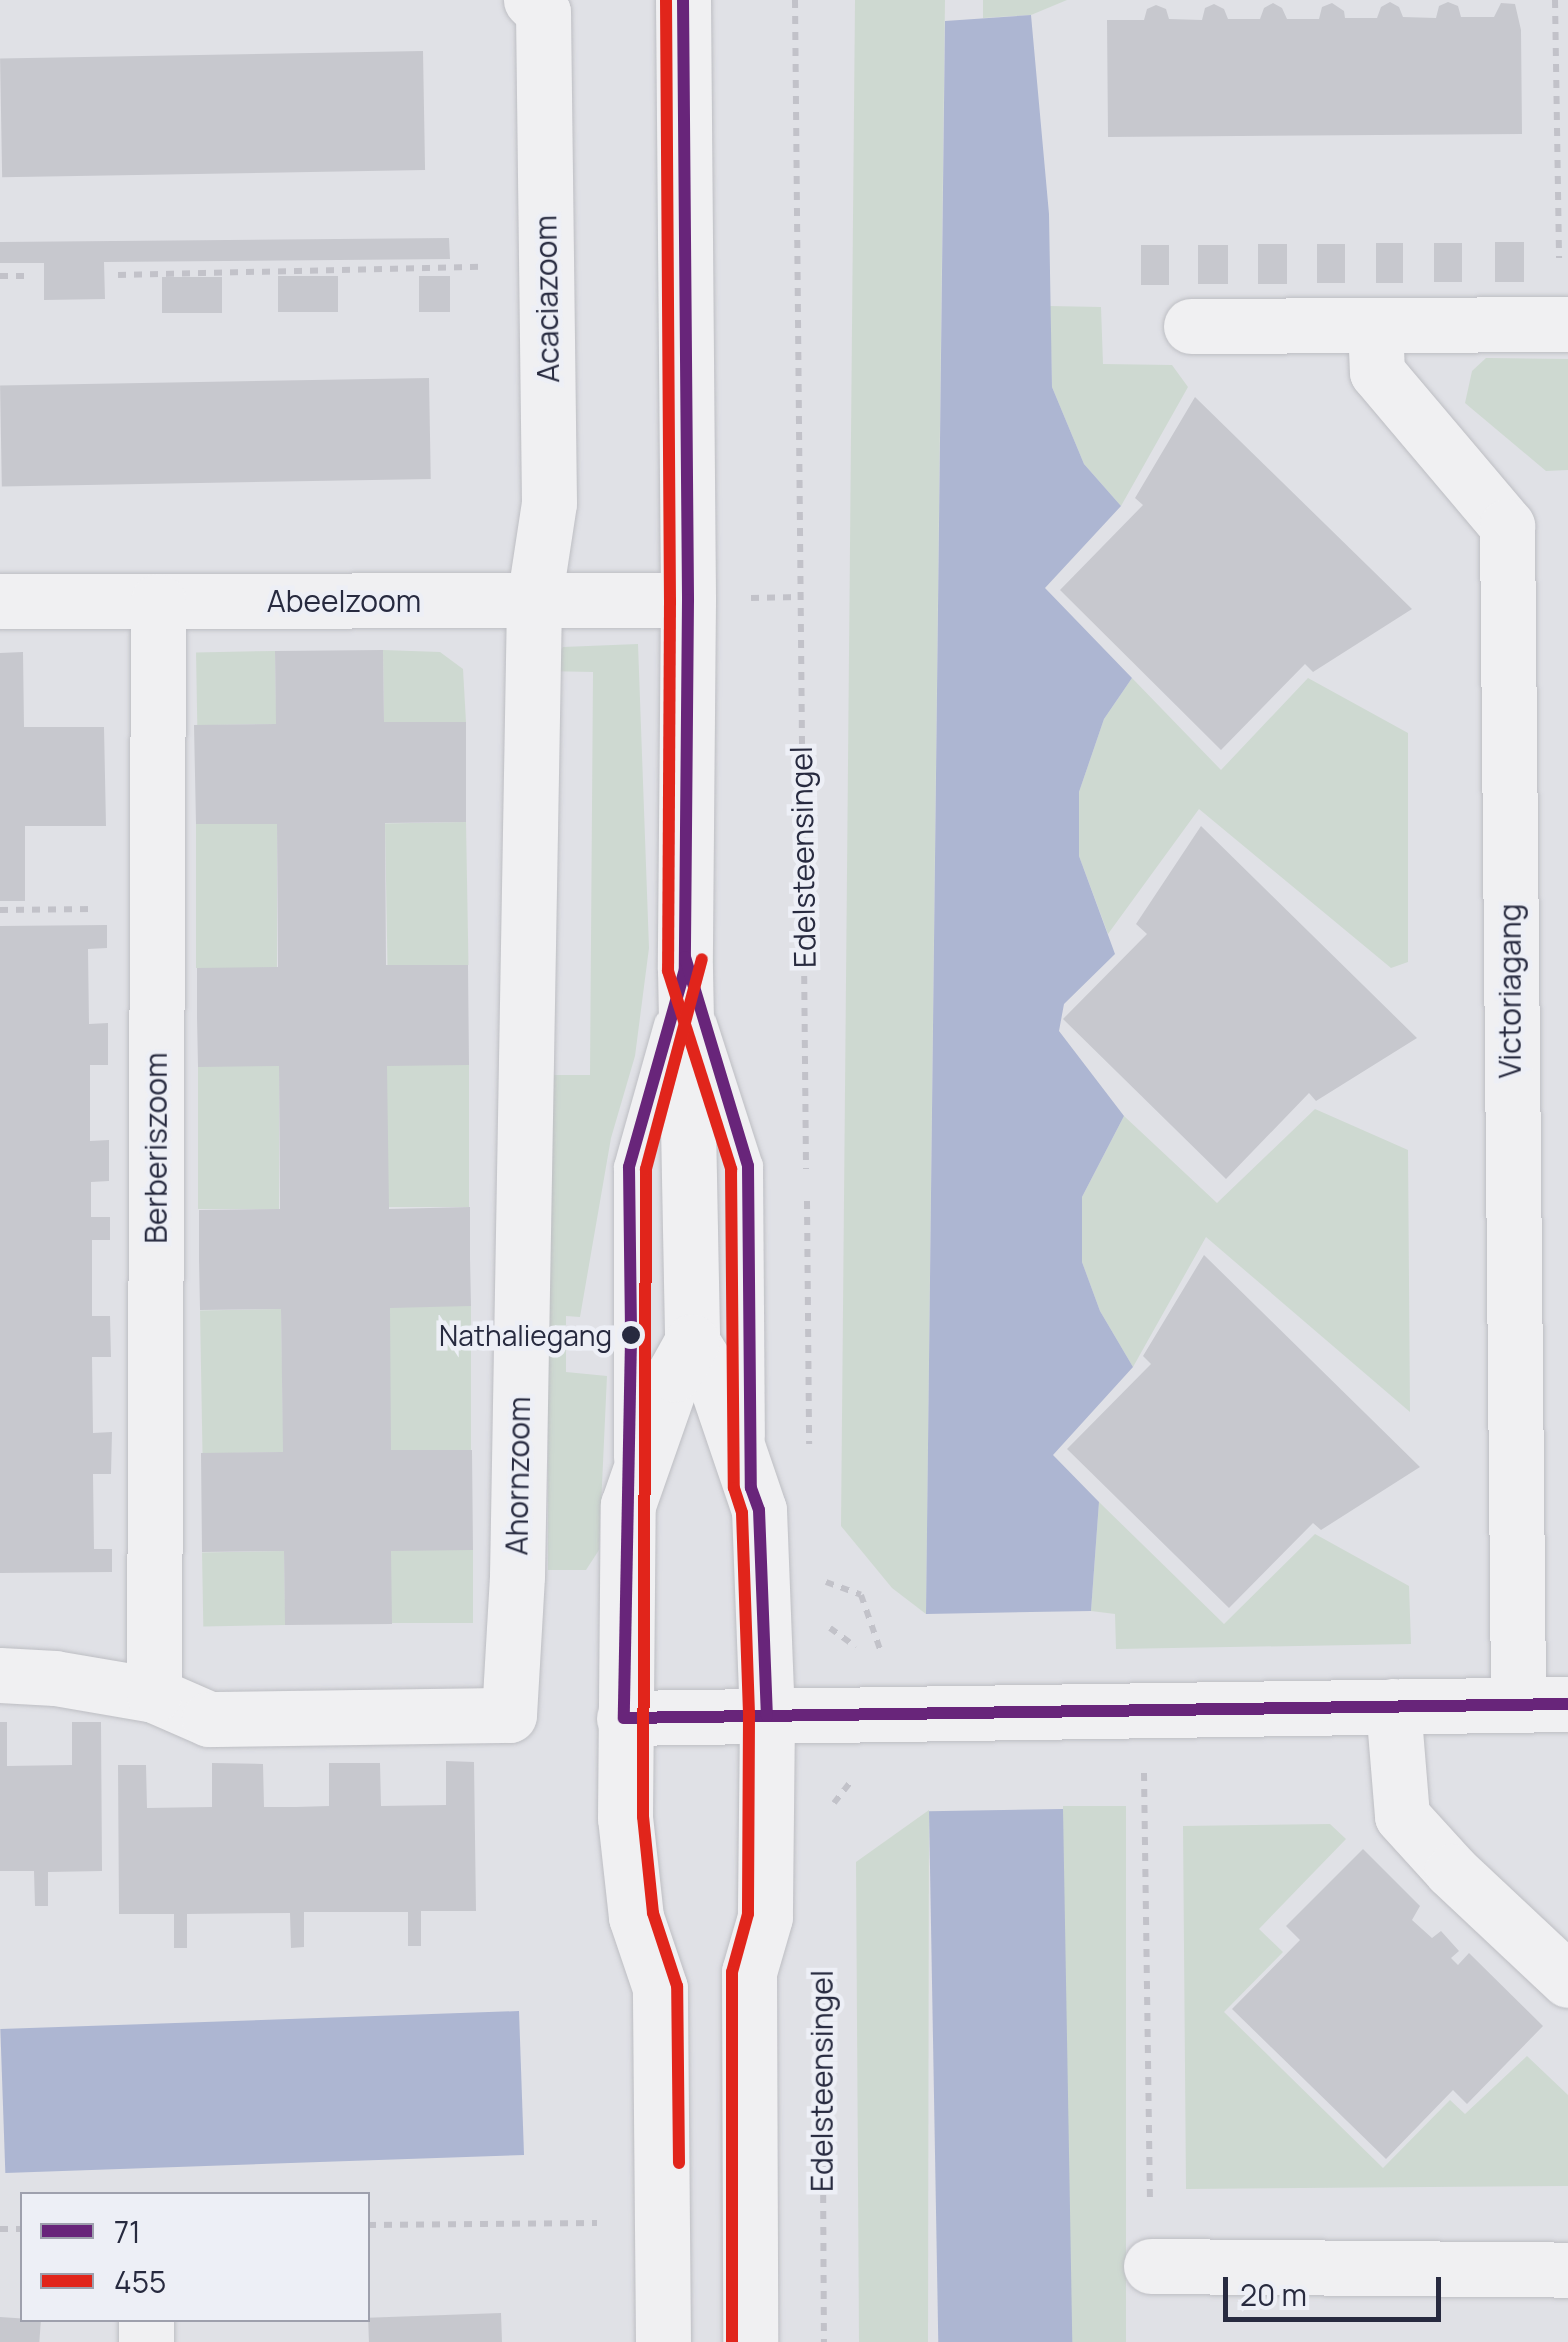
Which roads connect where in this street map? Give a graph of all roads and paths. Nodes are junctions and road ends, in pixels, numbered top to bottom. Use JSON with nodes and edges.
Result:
{"nodes":[{"id":1,"x":532,"y":0,"type":"edge"},
{"id":2,"x":683,"y":0,"type":"edge"},
{"id":3,"x":795,"y":0,"type":"edge"},
{"id":4,"x":1555,"y":0,"type":"edge"},
{"id":5,"x":548,"y":265,"type":"junction"},
{"id":6,"x":118,"y":275,"type":"dead end"},
{"id":7,"x":0,"y":276,"type":"edge"},
{"id":8,"x":24,"y":276,"type":"dead end"},
{"id":9,"x":1564,"y":324,"type":"edge"},
{"id":10,"x":1375,"y":325,"type":"junction"},
{"id":11,"x":1191,"y":326,"type":"dead end"},
{"id":12,"x":688,"y":600,"type":"junction"},
{"id":13,"x":534,"y":601,"type":"junction"},
{"id":14,"x":0,"y":602,"type":"edge"},
{"id":15,"x":158,"y":602,"type":"junction"},
{"id":16,"x":157,"y":908,"type":"junction"},
{"id":17,"x":0,"y":910,"type":"edge"},
{"id":18,"x":685,"y":969,"type":"junction"},
{"id":19,"x":806,"y":1176,"type":"dead end"},
{"id":20,"x":806,"y":1196,"type":"dead end"},
{"id":21,"x":692,"y":1342,"type":"junction"},
{"id":22,"x":809,"y":1456,"type":"dead end"},
{"id":23,"x":751,"y":1488,"type":"junction"},
{"id":24,"x":628,"y":1504,"type":"junction"},
{"id":25,"x":0,"y":1675,"type":"edge"},
{"id":26,"x":154,"y":1695,"type":"junction"},
{"id":27,"x":1543,"y":1704,"type":"edge"},
{"id":28,"x":1393,"y":1706,"type":"junction"},
{"id":29,"x":1143,"y":1712,"type":"junction"},
{"id":30,"x":767,"y":1716,"type":"junction"},
{"id":31,"x":624,"y":1718,"type":"junction"},
{"id":32,"x":822,"y":1954,"type":"dead end"},
{"id":33,"x":1568,"y":1980,"type":"edge"},
{"id":34,"x":1151,"y":2266,"type":"joint"},
{"id":35,"x":1568,"y":2270,"type":"edge"},
{"id":36,"x":663,"y":2342,"type":"edge"},
{"id":37,"x":750,"y":2342,"type":"edge"},
{"id":38,"x":824,"y":2342,"type":"edge"}],
"edges":[{"from":1,"to":5,"type":"street","name":"Acaciazoom"},
{"from":2,"to":12,"type":"street"},
{"from":3,"to":19,"type":"path","name":"Edelsteensingel"},
{"from":4,"to":9,"type":"path"},
{"from":5,"to":6,"type":"path"},
{"from":5,"to":13,"type":"street","name":"Acaciazoom"},
{"from":7,"to":8,"type":"path"},
{"from":9,"to":10,"type":"street"},
{"from":10,"to":11,"type":"street"},
{"from":10,"to":27,"type":"street","name":"Victoriagang"},
{"from":12,"to":13,"type":"street","name":"Abeelzoom"},
{"from":12,"to":18,"type":"street"},
{"from":13,"to":15,"type":"street","name":"Abeelzoom"},
{"from":13,"to":26,"type":"street","name":"Ahornzoom"},
{"from":14,"to":15,"type":"street","name":"Abeelzoom"},
{"from":15,"to":16,"type":"street","name":"Berberiszoom"},
{"from":16,"to":17,"type":"path"},
{"from":16,"to":26,"type":"street","name":"Berberiszoom"},
{"from":18,"to":21,"type":"street"},
{"from":18,"to":23,"type":"lane"},
{"from":18,"to":24,"type":"lane"},
{"from":20,"to":22,"type":"path"},
{"from":21,"to":23,"type":"street"},
{"from":21,"to":24,"type":"street"},
{"from":23,"to":30,"type":"street"},
{"from":24,"to":31,"type":"street"},
{"from":25,"to":26,"type":"street","name":"Ahornzoom"},
{"from":27,"to":28,"type":"street"},
{"from":28,"to":29,"type":"street"},
{"from":28,"to":33,"type":"street"},
{"from":29,"to":30,"type":"street"},
{"from":29,"to":34,"type":"path"},
{"from":30,"to":31,"type":"street"},
{"from":30,"to":37,"type":"street"},
{"from":31,"to":36,"type":"street"},
{"from":32,"to":38,"type":"path","name":"Edelsteensingel"},
{"from":34,"to":35,"type":"street"}]}
